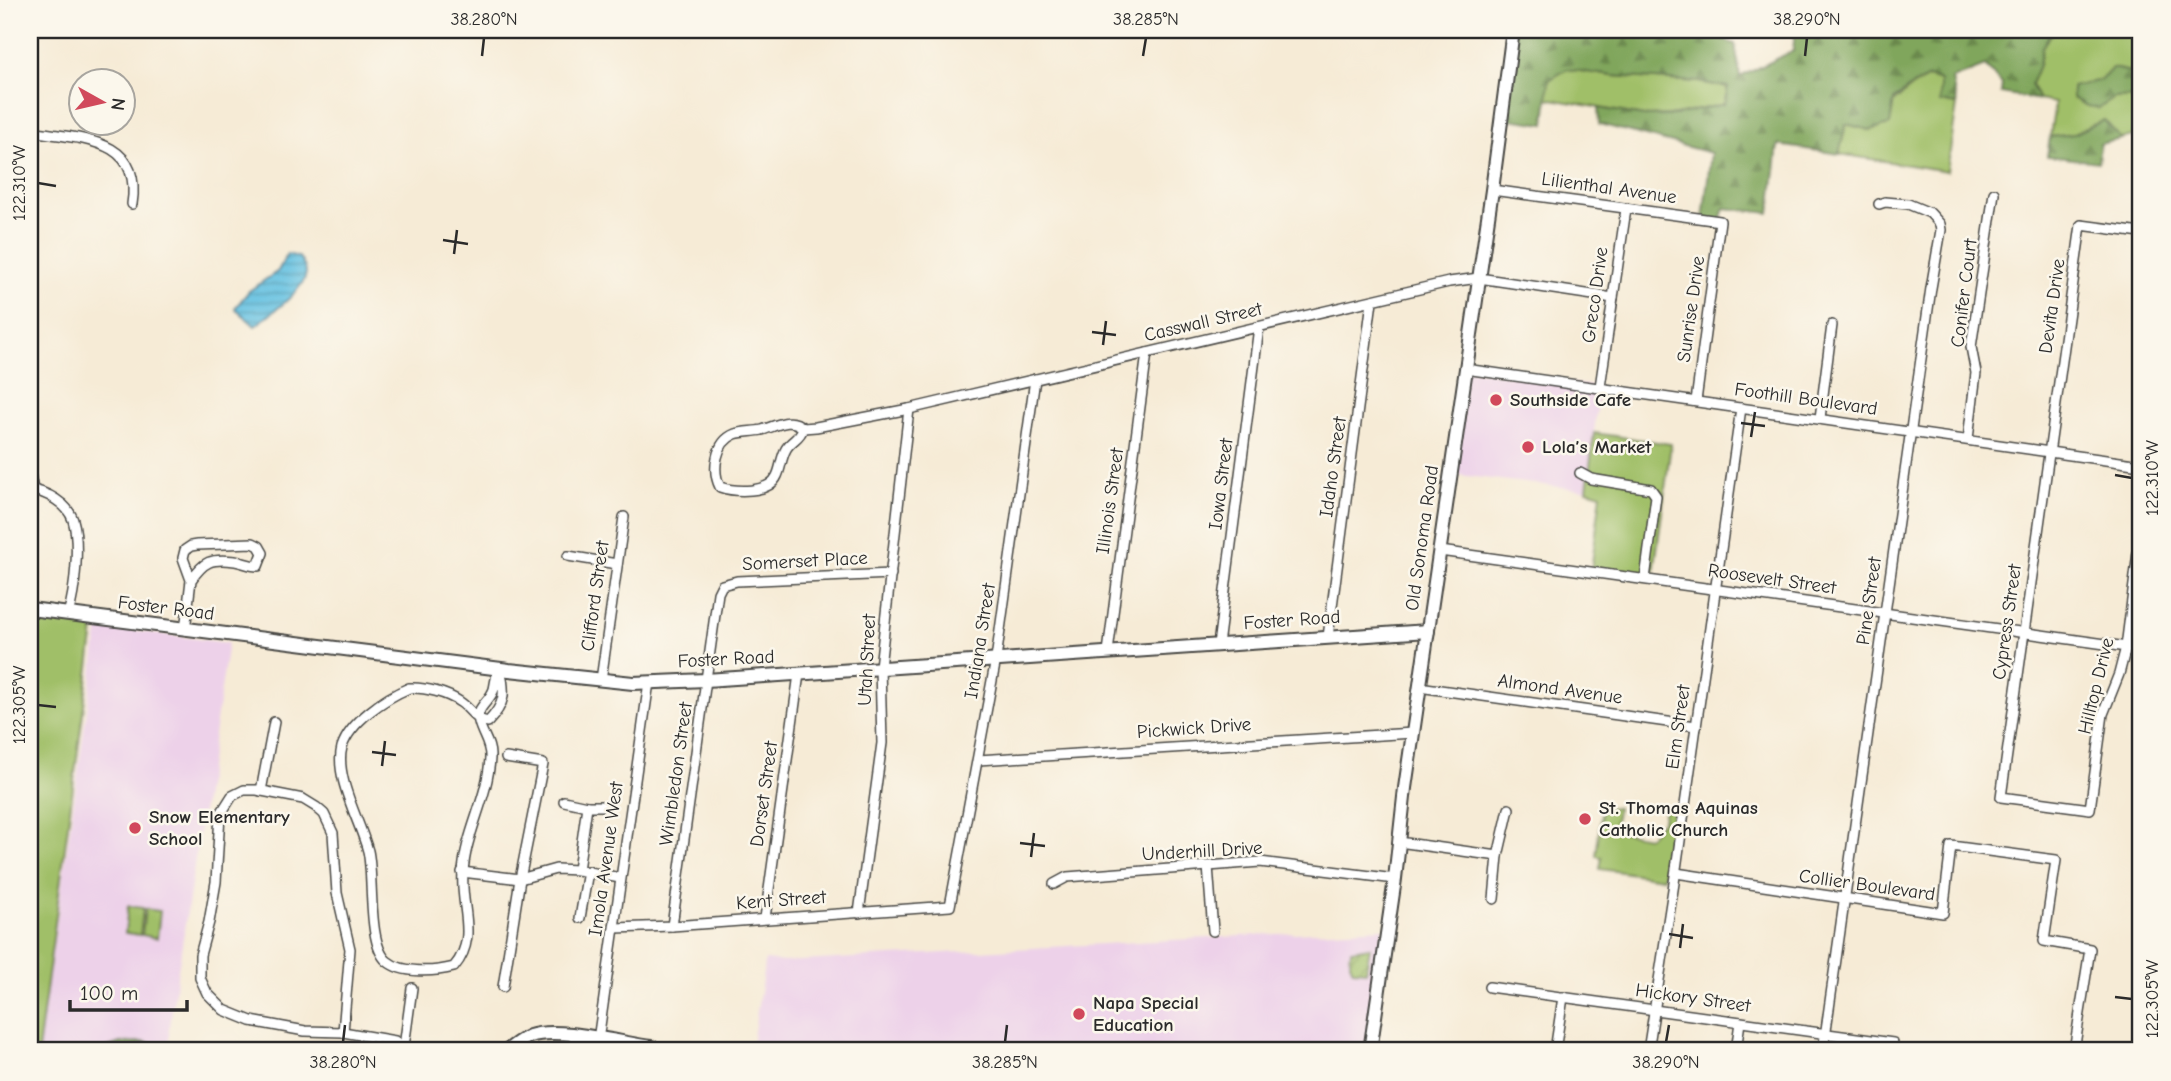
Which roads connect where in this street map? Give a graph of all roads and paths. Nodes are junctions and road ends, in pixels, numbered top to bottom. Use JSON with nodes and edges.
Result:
{"nodes":[{"id":1,"x":1513,"y":30,"type":"edge"},
{"id":2,"x":30,"y":131,"type":"edge"},
{"id":3,"x":1492,"y":190,"type":"junction"},
{"id":4,"x":1994,"y":193,"type":"dead end"},
{"id":5,"x":132,"y":204,"type":"dead end"},
{"id":6,"x":1879,"y":204,"type":"dead end"},
{"id":7,"x":1626,"y":209,"type":"junction"},
{"id":8,"x":1720,"y":221,"type":"joint"},
{"id":9,"x":2141,"y":233,"type":"edge"},
{"id":10,"x":1479,"y":278,"type":"junction"},
{"id":11,"x":1613,"y":298,"type":"junction"},
{"id":12,"x":1372,"y":301,"type":"junction"},
{"id":13,"x":1832,"y":325,"type":"dead end"},
{"id":14,"x":1259,"y":327,"type":"junction"},
{"id":15,"x":1147,"y":353,"type":"junction"},
{"id":16,"x":1465,"y":369,"type":"junction"},
{"id":17,"x":1035,"y":380,"type":"junction"},
{"id":18,"x":1600,"y":387,"type":"junction"},
{"id":19,"x":1696,"y":401,"type":"junction"},
{"id":20,"x":1741,"y":408,"type":"junction"},
{"id":21,"x":909,"y":409,"type":"junction"},
{"id":22,"x":1820,"y":418,"type":"junction"},
{"id":23,"x":803,"y":428,"type":"junction"},
{"id":24,"x":1911,"y":431,"type":"junction"},
{"id":25,"x":1968,"y":439,"type":"junction"},
{"id":26,"x":2048,"y":451,"type":"junction"},
{"id":27,"x":2141,"y":465,"type":"edge"},
{"id":28,"x":1580,"y":473,"type":"dead end"},
{"id":29,"x":30,"y":475,"type":"edge"},
{"id":30,"x":32,"y":490,"type":"edge"},
{"id":31,"x":624,"y":517,"type":"dead end"},
{"id":32,"x":2141,"y":529,"type":"edge"},
{"id":33,"x":1440,"y":551,"type":"junction"},
{"id":34,"x":568,"y":556,"type":"dead end"},
{"id":35,"x":617,"y":564,"type":"junction"},
{"id":36,"x":891,"y":574,"type":"junction"},
{"id":37,"x":1645,"y":579,"type":"junction"},
{"id":38,"x":191,"y":580,"type":"junction"},
{"id":39,"x":722,"y":585,"type":"joint"},
{"id":40,"x":1716,"y":589,"type":"junction"},
{"id":41,"x":30,"y":609,"type":"edge"},
{"id":42,"x":1886,"y":612,"type":"junction"},
{"id":43,"x":68,"y":614,"type":"junction"},
{"id":44,"x":186,"y":630,"type":"junction"},
{"id":45,"x":1428,"y":631,"type":"junction"},
{"id":46,"x":2024,"y":632,"type":"junction"},
{"id":47,"x":1328,"y":637,"type":"junction"},
{"id":48,"x":1218,"y":645,"type":"junction"},
{"id":49,"x":2126,"y":647,"type":"junction"},
{"id":50,"x":2141,"y":649,"type":"edge"},
{"id":51,"x":1108,"y":652,"type":"junction"},
{"id":52,"x":996,"y":660,"type":"junction"},
{"id":53,"x":880,"y":667,"type":"junction"},
{"id":54,"x":500,"y":669,"type":"junction"},
{"id":55,"x":799,"y":674,"type":"junction"},
{"id":56,"x":601,"y":680,"type":"junction"},
{"id":57,"x":706,"y":680,"type":"junction"},
{"id":58,"x":649,"y":682,"type":"junction"},
{"id":59,"x":1419,"y":687,"type":"junction"},
{"id":60,"x":478,"y":720,"type":"junction"},
{"id":61,"x":274,"y":722,"type":"dead end"},
{"id":62,"x":1696,"y":726,"type":"junction"},
{"id":63,"x":1413,"y":733,"type":"junction"},
{"id":64,"x":506,"y":758,"type":"dead end"},
{"id":65,"x":978,"y":760,"type":"junction"},
{"id":66,"x":261,"y":791,"type":"junction"},
{"id":67,"x":564,"y":801,"type":"dead end"},
{"id":68,"x":587,"y":806,"type":"junction"},
{"id":69,"x":609,"y":806,"type":"dead end"},
{"id":70,"x":1509,"y":809,"type":"dead end"},
{"id":71,"x":2090,"y":809,"type":"joint"},
{"id":72,"x":1399,"y":842,"type":"junction"},
{"id":73,"x":1498,"y":856,"type":"junction"},
{"id":74,"x":1208,"y":866,"type":"junction"},
{"id":75,"x":583,"y":871,"type":"junction"},
{"id":76,"x":463,"y":872,"type":"junction"},
{"id":77,"x":1675,"y":873,"type":"junction"},
{"id":78,"x":620,"y":878,"type":"junction"},
{"id":79,"x":520,"y":879,"type":"junction"},
{"id":80,"x":1395,"y":879,"type":"junction"},
{"id":81,"x":1054,"y":884,"type":"dead end"},
{"id":82,"x":1494,"y":899,"type":"dead end"},
{"id":83,"x":1844,"y":900,"type":"junction"},
{"id":84,"x":950,"y":906,"type":"joint"},
{"id":85,"x":859,"y":913,"type":"junction"},
{"id":86,"x":580,"y":918,"type":"dead end"},
{"id":87,"x":765,"y":918,"type":"junction"},
{"id":88,"x":673,"y":926,"type":"junction"},
{"id":89,"x":615,"y":928,"type":"junction"},
{"id":90,"x":1213,"y":931,"type":"dead end"},
{"id":91,"x":503,"y":987,"type":"dead end"},
{"id":92,"x":1489,"y":987,"type":"dead end"},
{"id":93,"x":412,"y":988,"type":"dead end"},
{"id":94,"x":1563,"y":997,"type":"junction"},
{"id":95,"x":1654,"y":1010,"type":"junction"},
{"id":96,"x":1740,"y":1022,"type":"junction"},
{"id":97,"x":343,"y":1032,"type":"junction"},
{"id":98,"x":1825,"y":1034,"type":"junction"},
{"id":99,"x":1893,"y":1043,"type":"dead end"},
{"id":100,"x":597,"y":1047,"type":"edge"},
{"id":101,"x":407,"y":1049,"type":"edge"},
{"id":102,"x":507,"y":1051,"type":"edge"},
{"id":103,"x":662,"y":1051,"type":"edge"},
{"id":104,"x":1370,"y":1051,"type":"edge"},
{"id":105,"x":1555,"y":1051,"type":"edge"},
{"id":106,"x":1648,"y":1051,"type":"edge"},
{"id":107,"x":1736,"y":1051,"type":"edge"},
{"id":108,"x":1823,"y":1051,"type":"edge"},
{"id":109,"x":2074,"y":1051,"type":"edge"}],
"edges":[{"from":1,"to":3,"type":"street","name":"Old Sonoma Road"},
{"from":2,"to":5,"type":"street"},
{"from":3,"to":7,"type":"street","name":"Lilienthal Avenue"},
{"from":3,"to":10,"type":"street","name":"Old Sonoma Road"},
{"from":4,"to":25,"type":"street","name":"Conifer Court"},
{"from":6,"to":24,"type":"street","name":"Pine Street"},
{"from":7,"to":8,"type":"street","name":"Lilienthal Avenue"},
{"from":7,"to":11,"type":"street","name":"Greco Drive"},
{"from":8,"to":19,"type":"street","name":"Sunrise Drive"},
{"from":9,"to":26,"type":"street","name":"Devita Drive"},
{"from":10,"to":11,"type":"street","name":"Casswall Street"},
{"from":10,"to":12,"type":"street","name":"Casswall Street"},
{"from":10,"to":16,"type":"street","name":"Old Sonoma Road"},
{"from":11,"to":18,"type":"street","name":"Greco Drive"},
{"from":12,"to":14,"type":"street","name":"Casswall Street"},
{"from":12,"to":47,"type":"street","name":"Idaho Street"},
{"from":13,"to":22,"type":"street"},
{"from":14,"to":15,"type":"street","name":"Casswall Street"},
{"from":14,"to":48,"type":"street","name":"Iowa Street"},
{"from":15,"to":17,"type":"street","name":"Casswall Street"},
{"from":15,"to":51,"type":"street","name":"Illinois Street"},
{"from":16,"to":18,"type":"street","name":"Foothill Boulevard"},
{"from":16,"to":33,"type":"street","name":"Old Sonoma Road"},
{"from":17,"to":21,"type":"street","name":"Casswall Street"},
{"from":17,"to":52,"type":"street","name":"Indiana Street"},
{"from":18,"to":19,"type":"street","name":"Foothill Boulevard"},
{"from":19,"to":20,"type":"street","name":"Foothill Boulevard"},
{"from":20,"to":22,"type":"street","name":"Foothill Boulevard"},
{"from":20,"to":40,"type":"street","name":"Elm Street"},
{"from":21,"to":23,"type":"street","name":"Casswall Street"},
{"from":21,"to":36,"type":"street","name":"Utah Street"},
{"from":22,"to":24,"type":"street","name":"Foothill Boulevard"},
{"from":23,"to":23,"type":"street","name":"Casswall Street"},
{"from":24,"to":25,"type":"street","name":"Foothill Boulevard"},
{"from":24,"to":42,"type":"street","name":"Pine Street"},
{"from":25,"to":26,"type":"street","name":"Foothill Boulevard"},
{"from":26,"to":27,"type":"street","name":"Foothill Boulevard"},
{"from":26,"to":46,"type":"street","name":"Cypress Street"},
{"from":28,"to":37,"type":"street"},
{"from":29,"to":30,"type":"street"},
{"from":30,"to":43,"type":"street"},
{"from":31,"to":35,"type":"street","name":"Clifford Street"},
{"from":32,"to":49,"type":"street","name":"Hilltop Drive"},
{"from":33,"to":37,"type":"street","name":"Roosevelt Street"},
{"from":33,"to":45,"type":"street","name":"Old Sonoma Road"},
{"from":34,"to":35,"type":"street"},
{"from":35,"to":56,"type":"street","name":"Clifford Street"},
{"from":36,"to":39,"type":"street","name":"Somerset Place"},
{"from":36,"to":53,"type":"street","name":"Utah Street"},
{"from":37,"to":40,"type":"street","name":"Roosevelt Street"},
{"from":38,"to":38,"type":"street"},
{"from":38,"to":44,"type":"street"},
{"from":39,"to":57,"type":"street","name":"Wimbledon Street"},
{"from":40,"to":42,"type":"street","name":"Roosevelt Street"},
{"from":40,"to":62,"type":"street","name":"Elm Street"},
{"from":41,"to":43,"type":"street","name":"Foster Road"},
{"from":42,"to":46,"type":"street","name":"Roosevelt Street"},
{"from":42,"to":83,"type":"street","name":"Pine Street"},
{"from":43,"to":44,"type":"street","name":"Foster Road"},
{"from":44,"to":54,"type":"street","name":"Foster Road"},
{"from":45,"to":47,"type":"street","name":"Foster Road"},
{"from":45,"to":59,"type":"street","name":"Old Sonoma Road"},
{"from":46,"to":49,"type":"street","name":"Roosevelt Street"},
{"from":46,"to":71,"type":"street","name":"Cypress Street"},
{"from":47,"to":48,"type":"street","name":"Foster Road"},
{"from":48,"to":51,"type":"street","name":"Foster Road"},
{"from":49,"to":50,"type":"street","name":"Roosevelt Street"},
{"from":49,"to":71,"type":"street","name":"Hilltop Drive"},
{"from":51,"to":52,"type":"street","name":"Foster Road"},
{"from":52,"to":53,"type":"street","name":"Foster Road"},
{"from":52,"to":65,"type":"street","name":"Indiana Street"},
{"from":53,"to":55,"type":"street","name":"Foster Road"},
{"from":53,"to":85,"type":"street","name":"Utah Street"},
{"from":54,"to":56,"type":"street","name":"Foster Road"},
{"from":54,"to":60,"type":"street"},
{"from":54,"to":60,"type":"street"},
{"from":55,"to":57,"type":"street","name":"Foster Road"},
{"from":55,"to":87,"type":"street","name":"Dorset Street"},
{"from":56,"to":58,"type":"street","name":"Foster Road"},
{"from":57,"to":58,"type":"street","name":"Foster Road"},
{"from":57,"to":88,"type":"street","name":"Wimbledon Street"},
{"from":58,"to":78,"type":"street","name":"Imola Avenue West"},
{"from":59,"to":62,"type":"street","name":"Almond Avenue"},
{"from":59,"to":63,"type":"street","name":"Old Sonoma Road"},
{"from":60,"to":76,"type":"street"},
{"from":60,"to":76,"type":"street"},
{"from":61,"to":66,"type":"street"},
{"from":62,"to":77,"type":"street","name":"Elm Street"},
{"from":63,"to":65,"type":"street","name":"Pickwick Drive"},
{"from":63,"to":72,"type":"street","name":"Old Sonoma Road"},
{"from":64,"to":79,"type":"street"},
{"from":65,"to":84,"type":"street","name":"Indiana Street"},
{"from":66,"to":97,"type":"street"},
{"from":66,"to":97,"type":"street"},
{"from":67,"to":68,"type":"street"},
{"from":68,"to":69,"type":"street"},
{"from":68,"to":75,"type":"street"},
{"from":70,"to":73,"type":"street"},
{"from":72,"to":73,"type":"street"},
{"from":72,"to":80,"type":"street","name":"Old Sonoma Road"},
{"from":73,"to":82,"type":"street"},
{"from":74,"to":80,"type":"street","name":"Underhill Drive"},
{"from":74,"to":81,"type":"street","name":"Underhill Drive"},
{"from":74,"to":90,"type":"street"},
{"from":75,"to":78,"type":"street"},
{"from":75,"to":79,"type":"street"},
{"from":75,"to":86,"type":"street"},
{"from":76,"to":79,"type":"street"},
{"from":77,"to":83,"type":"street","name":"Collier Boulevard"},
{"from":77,"to":95,"type":"street","name":"Elm Street"},
{"from":78,"to":89,"type":"street","name":"Imola Avenue West"},
{"from":79,"to":91,"type":"street"},
{"from":80,"to":104,"type":"street","name":"Old Sonoma Road"},
{"from":83,"to":98,"type":"street","name":"Pine Street"},
{"from":83,"to":109,"type":"street","name":"Collier Boulevard"},
{"from":84,"to":85,"type":"street","name":"Kent Street"},
{"from":85,"to":87,"type":"street","name":"Kent Street"},
{"from":87,"to":88,"type":"street","name":"Kent Street"},
{"from":88,"to":89,"type":"street","name":"Kent Street"},
{"from":89,"to":100,"type":"street","name":"Imola Avenue West"},
{"from":92,"to":94,"type":"street","name":"Hickory Street"},
{"from":93,"to":101,"type":"street"},
{"from":94,"to":95,"type":"street","name":"Hickory Street"},
{"from":94,"to":105,"type":"street"},
{"from":95,"to":96,"type":"street","name":"Hickory Street"},
{"from":95,"to":106,"type":"street","name":"Elm Street"},
{"from":96,"to":98,"type":"street","name":"Hickory Street"},
{"from":96,"to":107,"type":"street"},
{"from":97,"to":101,"type":"street"},
{"from":98,"to":99,"type":"street","name":"Hickory Street"},
{"from":98,"to":108,"type":"street","name":"Pine Street"},
{"from":100,"to":102,"type":"street"},
{"from":100,"to":103,"type":"street"}]}
